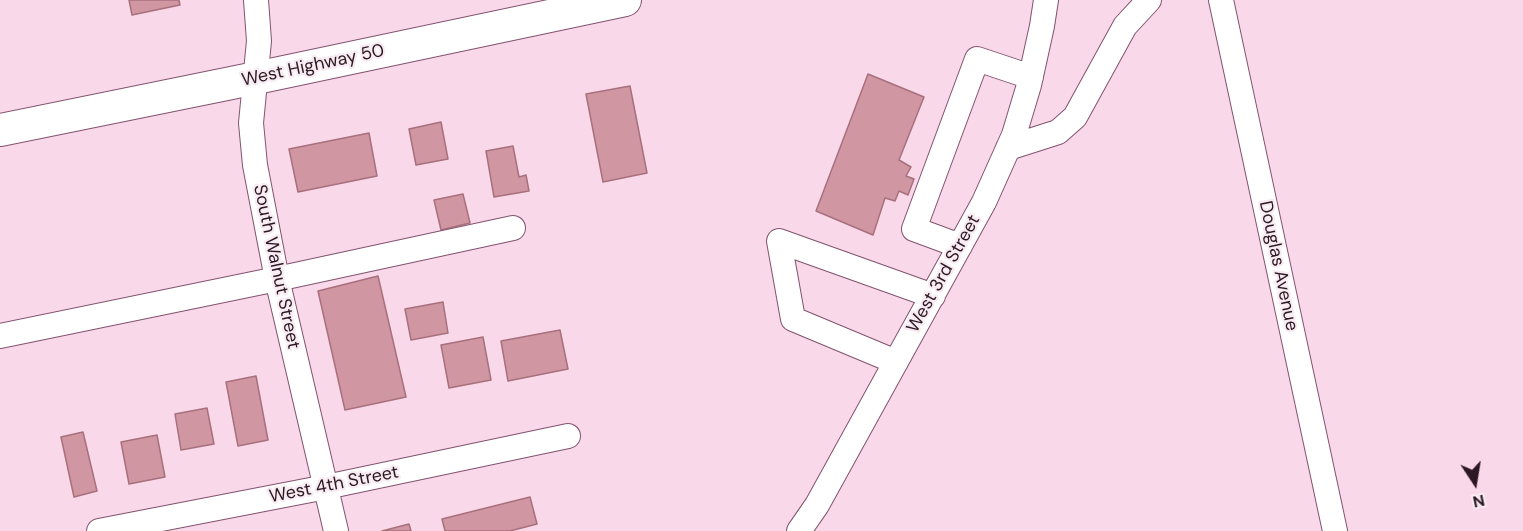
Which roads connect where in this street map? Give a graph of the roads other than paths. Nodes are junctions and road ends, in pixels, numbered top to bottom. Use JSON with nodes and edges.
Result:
{"nodes":[{"id":1,"x":256,"y":0,"type":"edge"},
{"id":2,"x":625,"y":0,"type":"edge"},
{"id":3,"x":1046,"y":0,"type":"edge"},
{"id":4,"x":1149,"y":0,"type":"edge"},
{"id":5,"x":1221,"y":0,"type":"edge"},
{"id":6,"x":1031,"y":77,"type":"junction"},
{"id":7,"x":256,"y":78,"type":"junction"},
{"id":8,"x":0,"y":130,"type":"edge"},
{"id":9,"x":1008,"y":148,"type":"junction"},
{"id":10,"x":513,"y":228,"type":"dead end"},
{"id":11,"x":960,"y":246,"type":"junction"},
{"id":12,"x":277,"y":279,"type":"junction"},
{"id":13,"x":933,"y":296,"type":"junction"},
{"id":14,"x":0,"y":336,"type":"edge"},
{"id":15,"x":896,"y":362,"type":"junction"},
{"id":16,"x":568,"y":436,"type":"dead end"},
{"id":17,"x":326,"y":487,"type":"junction"},
{"id":18,"x":99,"y":531,"type":"edge"},
{"id":19,"x":336,"y":531,"type":"edge"},
{"id":20,"x":799,"y":531,"type":"edge"},
{"id":21,"x":1335,"y":531,"type":"edge"}],
"edges":[{"from":1,"to":7,"type":"street","name":"South Walnut Street"},
{"from":2,"to":7,"type":"main road","name":"West Highway 50"},
{"from":3,"to":6,"type":"street","name":"West 3rd Street"},
{"from":4,"to":9,"type":"street"},
{"from":5,"to":21,"type":"street","name":"Douglas Avenue"},
{"from":6,"to":9,"type":"street","name":"West 3rd Street"},
{"from":6,"to":11,"type":"street"},
{"from":7,"to":8,"type":"main road","name":"West Highway 50"},
{"from":7,"to":12,"type":"street","name":"South Walnut Street"},
{"from":9,"to":11,"type":"street","name":"West 3rd Street"},
{"from":10,"to":12,"type":"street"},
{"from":11,"to":13,"type":"street","name":"West 3rd Street"},
{"from":12,"to":14,"type":"street"},
{"from":12,"to":17,"type":"street","name":"South Walnut Street"},
{"from":13,"to":15,"type":"street","name":"West 3rd Street"},
{"from":13,"to":15,"type":"street"},
{"from":15,"to":20,"type":"street","name":"West 3rd Street"},
{"from":16,"to":17,"type":"street","name":"West 4th Street"},
{"from":17,"to":18,"type":"street","name":"West 4th Street"},
{"from":17,"to":19,"type":"street","name":"South Walnut Street"}]}
